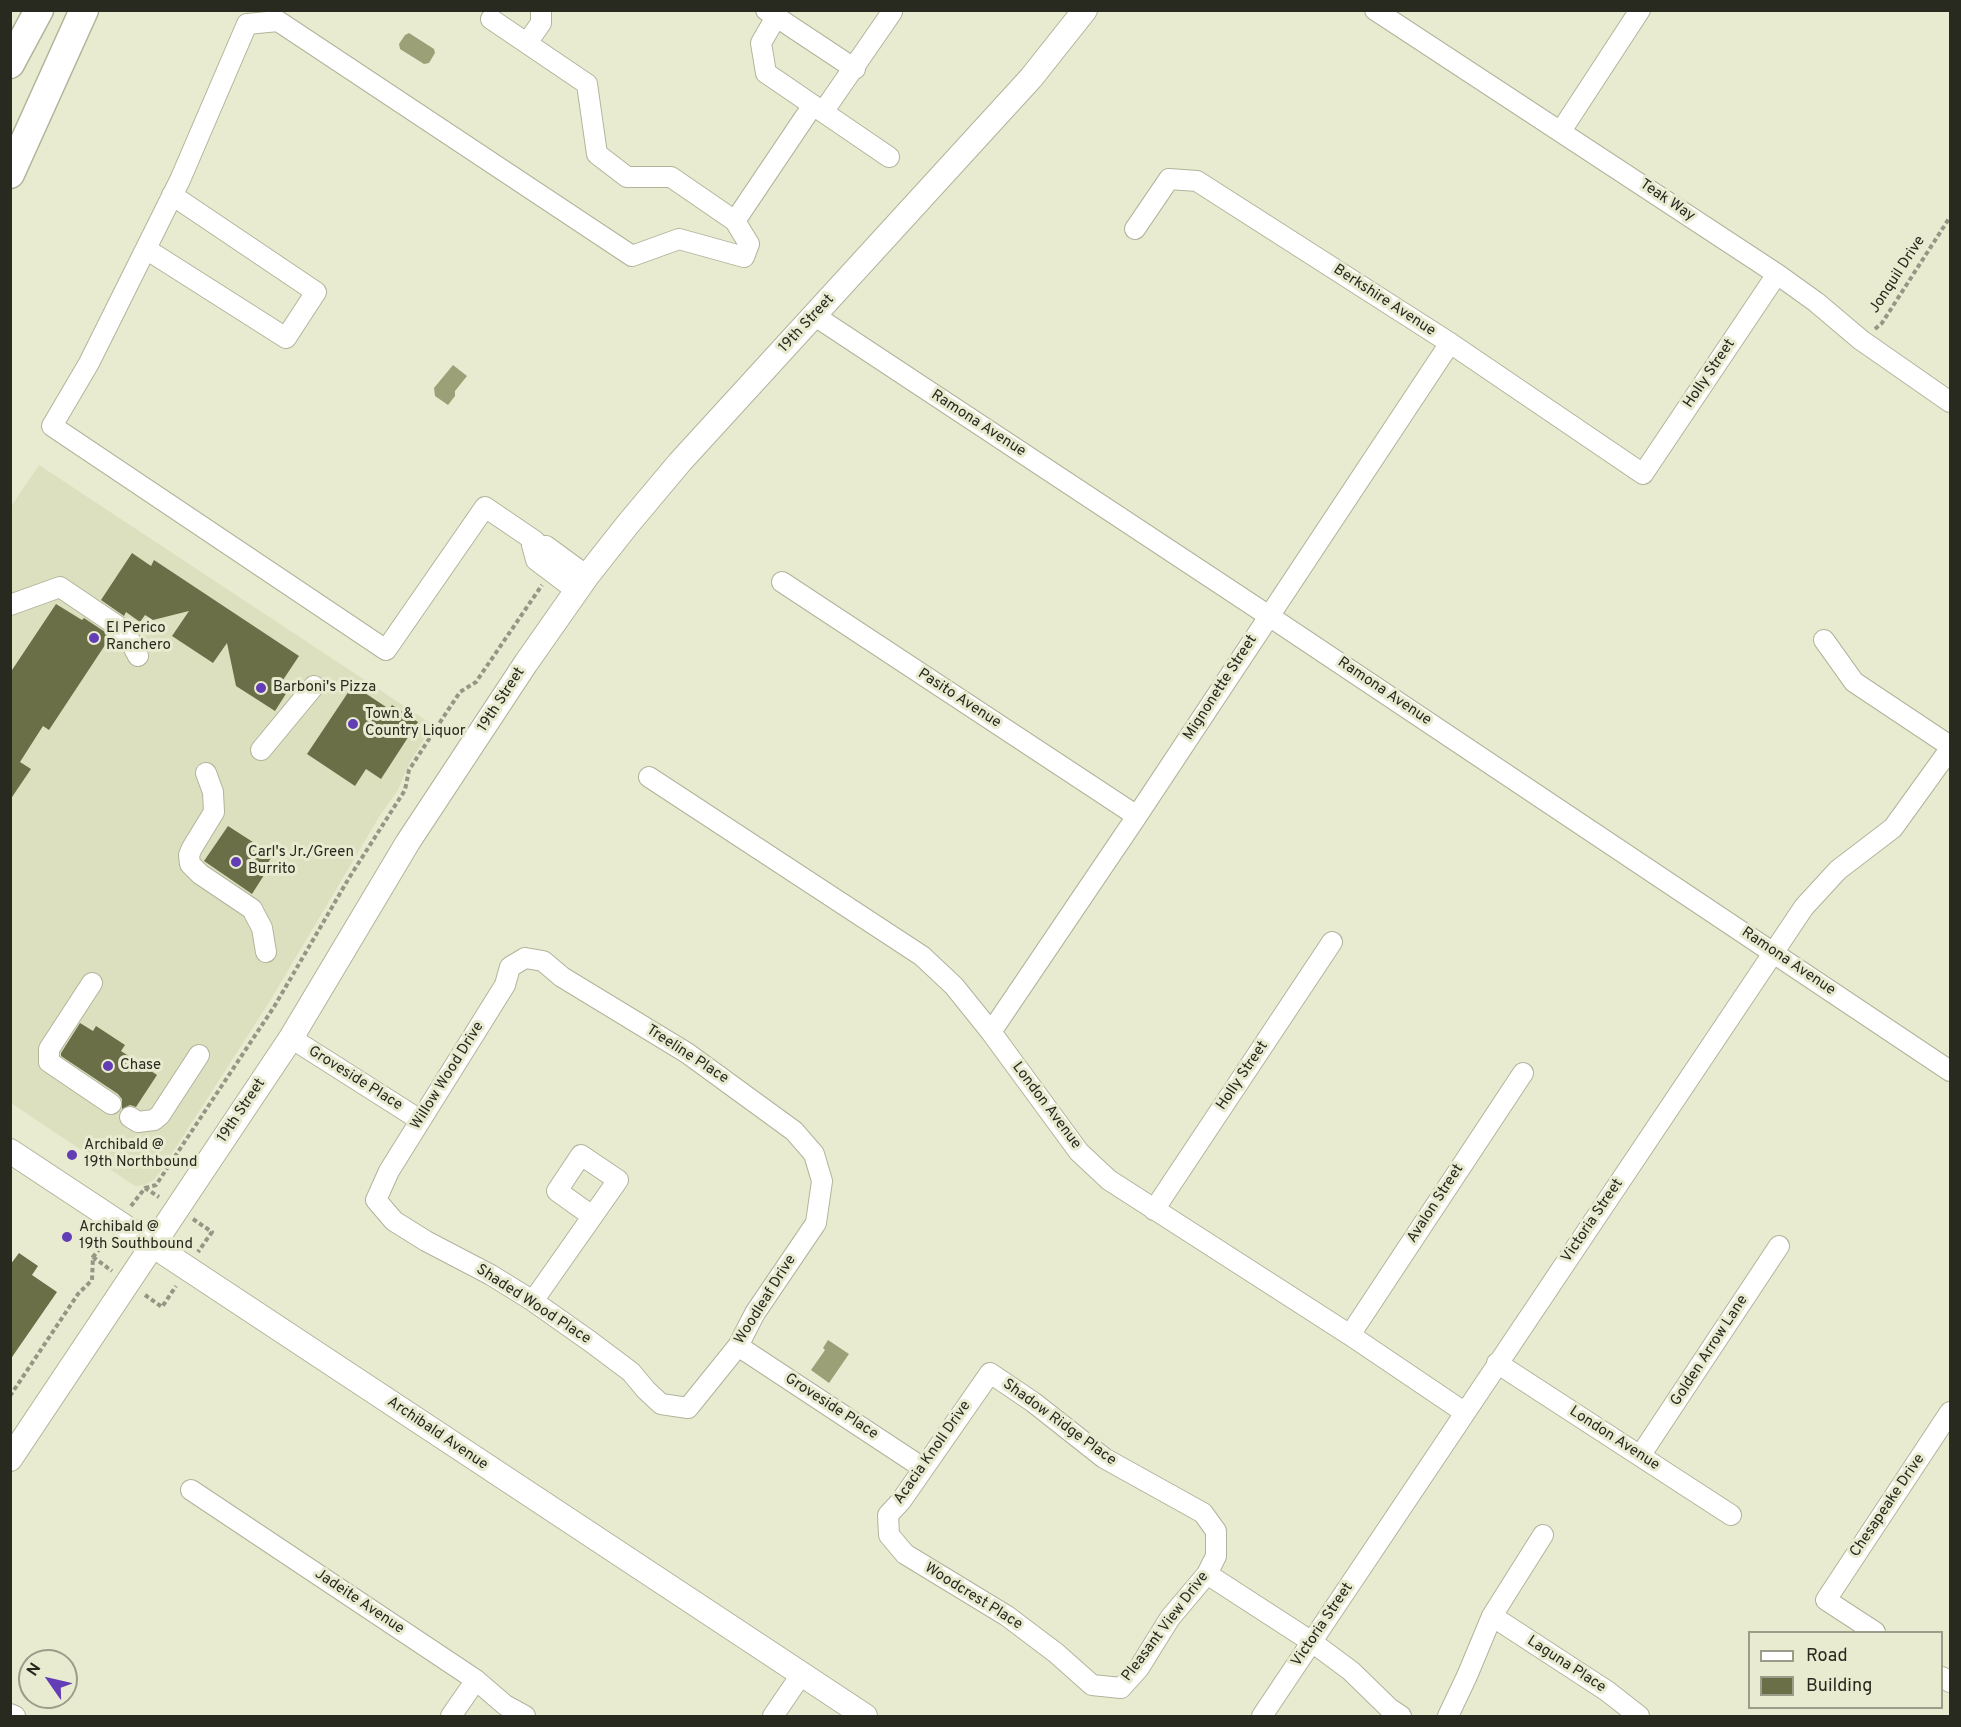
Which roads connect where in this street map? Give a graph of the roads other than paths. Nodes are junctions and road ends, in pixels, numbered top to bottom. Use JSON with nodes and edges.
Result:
{"nodes":[{"id":1,"x":39,"y":10,"type":"edge"},
{"id":2,"x":84,"y":10,"type":"edge"},
{"id":3,"x":541,"y":10,"type":"edge"},
{"id":4,"x":1085,"y":10,"type":"edge"},
{"id":5,"x":1375,"y":10,"type":"edge"},
{"id":6,"x":1640,"y":10,"type":"edge"},
{"id":7,"x":892,"y":12,"type":"dead end"},
{"id":8,"x":771,"y":14,"type":"edge"},
{"id":9,"x":491,"y":19,"type":"dead end"},
{"id":10,"x":527,"y":43,"type":"junction"},
{"id":11,"x":10,"y":64,"type":"edge"},
{"id":12,"x":855,"y":69,"type":"junction"},
{"id":13,"x":818,"y":109,"type":"junction"},
{"id":14,"x":1560,"y":131,"type":"junction"},
{"id":15,"x":889,"y":157,"type":"dead end"},
{"id":16,"x":10,"y":174,"type":"edge"},
{"id":17,"x":172,"y":195,"type":"junction"},
{"id":18,"x":735,"y":220,"type":"junction"},
{"id":19,"x":1135,"y":229,"type":"dead end"},
{"id":20,"x":146,"y":249,"type":"junction"},
{"id":21,"x":1777,"y":274,"type":"junction"},
{"id":22,"x":815,"y":316,"type":"junction"},
{"id":23,"x":1450,"y":344,"type":"junction"},
{"id":24,"x":1950,"y":402,"type":"edge"},
{"id":25,"x":1643,"y":474,"type":"joint"},
{"id":26,"x":535,"y":541,"type":"dead end"},
{"id":27,"x":782,"y":582,"type":"dead end"},
{"id":28,"x":10,"y":605,"type":"edge"},
{"id":29,"x":1269,"y":616,"type":"junction"},
{"id":30,"x":1824,"y":640,"type":"dead end"},
{"id":31,"x":138,"y":656,"type":"dead end"},
{"id":32,"x":314,"y":686,"type":"dead end"},
{"id":33,"x":1950,"y":748,"type":"edge"},
{"id":34,"x":261,"y":750,"type":"dead end"},
{"id":35,"x":206,"y":772,"type":"dead end"},
{"id":36,"x":649,"y":777,"type":"dead end"},
{"id":37,"x":1137,"y":816,"type":"junction"},
{"id":38,"x":1332,"y":942,"type":"dead end"},
{"id":39,"x":266,"y":952,"type":"dead end"},
{"id":40,"x":1773,"y":952,"type":"junction"},
{"id":41,"x":525,"y":958,"type":"joint"},
{"id":42,"x":92,"y":983,"type":"dead end"},
{"id":43,"x":991,"y":1032,"type":"junction"},
{"id":44,"x":291,"y":1038,"type":"junction"},
{"id":45,"x":199,"y":1055,"type":"dead end"},
{"id":46,"x":1950,"y":1071,"type":"edge"},
{"id":47,"x":1523,"y":1073,"type":"dead end"},
{"id":48,"x":111,"y":1104,"type":"dead end"},
{"id":49,"x":130,"y":1117,"type":"dead end"},
{"id":50,"x":420,"y":1120,"type":"junction"},
{"id":51,"x":10,"y":1151,"type":"edge"},
{"id":52,"x":822,"y":1181,"type":"joint"},
{"id":53,"x":376,"y":1200,"type":"joint"},
{"id":54,"x":1154,"y":1210,"type":"junction"},
{"id":55,"x":592,"y":1216,"type":"dead end"},
{"id":56,"x":152,"y":1246,"type":"junction"},
{"id":57,"x":1779,"y":1246,"type":"dead end"},
{"id":58,"x":533,"y":1301,"type":"junction"},
{"id":59,"x":1350,"y":1335,"type":"junction"},
{"id":60,"x":738,"y":1346,"type":"junction"},
{"id":61,"x":1497,"y":1363,"type":"junction"},
{"id":62,"x":990,"y":1373,"type":"joint"},
{"id":63,"x":688,"y":1408,"type":"joint"},
{"id":64,"x":1464,"y":1412,"type":"junction"},
{"id":65,"x":1950,"y":1412,"type":"edge"},
{"id":66,"x":1640,"y":1456,"type":"junction"},
{"id":67,"x":10,"y":1460,"type":"edge"},
{"id":68,"x":923,"y":1468,"type":"junction"},
{"id":69,"x":191,"y":1490,"type":"dead end"},
{"id":70,"x":1731,"y":1515,"type":"dead end"},
{"id":71,"x":1216,"y":1531,"type":"joint"},
{"id":72,"x":890,"y":1535,"type":"joint"},
{"id":73,"x":1543,"y":1536,"type":"dead end"},
{"id":74,"x":1207,"y":1574,"type":"junction"},
{"id":75,"x":1492,"y":1616,"type":"junction"},
{"id":76,"x":1873,"y":1631,"type":"edge"},
{"id":77,"x":1312,"y":1642,"type":"junction"},
{"id":78,"x":801,"y":1675,"type":"junction"},
{"id":79,"x":476,"y":1680,"type":"junction"},
{"id":80,"x":1121,"y":1688,"type":"joint"},
{"id":81,"x":10,"y":1714,"type":"edge"},
{"id":82,"x":15,"y":1716,"type":"edge"},
{"id":83,"x":451,"y":1716,"type":"edge"},
{"id":84,"x":525,"y":1716,"type":"edge"},
{"id":85,"x":773,"y":1716,"type":"edge"},
{"id":86,"x":865,"y":1716,"type":"edge"},
{"id":87,"x":1262,"y":1716,"type":"edge"},
{"id":88,"x":1401,"y":1716,"type":"edge"},
{"id":89,"x":1448,"y":1716,"type":"edge"},
{"id":90,"x":1639,"y":1716,"type":"edge"}],
"edges":[{"from":1,"to":11,"type":"highway"},
{"from":2,"to":16,"type":"highway"},
{"from":3,"to":10,"type":"street"},
{"from":4,"to":22,"type":"main road","name":"19th Street"},
{"from":5,"to":14,"type":"street","name":"Teak Way"},
{"from":6,"to":14,"type":"street"},
{"from":7,"to":12,"type":"street"},
{"from":8,"to":12,"type":"street"},
{"from":8,"to":13,"type":"street"},
{"from":9,"to":10,"type":"street"},
{"from":10,"to":18,"type":"street"},
{"from":12,"to":13,"type":"street"},
{"from":13,"to":15,"type":"street"},
{"from":13,"to":18,"type":"street"},
{"from":14,"to":21,"type":"street","name":"Teak Way"},
{"from":17,"to":18,"type":"street"},
{"from":17,"to":20,"type":"street"},
{"from":17,"to":20,"type":"street"},
{"from":19,"to":23,"type":"street","name":"Berkshire Avenue"},
{"from":20,"to":26,"type":"street"},
{"from":21,"to":24,"type":"street","name":"Teak Way"},
{"from":21,"to":25,"type":"street","name":"Holly Street"},
{"from":22,"to":29,"type":"street","name":"Ramona Avenue"},
{"from":22,"to":44,"type":"main road","name":"19th Street"},
{"from":23,"to":25,"type":"street","name":"Berkshire Avenue"},
{"from":23,"to":29,"type":"street","name":"Mignonette Street"},
{"from":27,"to":37,"type":"street","name":"Pasito Avenue"},
{"from":28,"to":31,"type":"street"},
{"from":29,"to":37,"type":"street","name":"Mignonette Street"},
{"from":29,"to":40,"type":"street","name":"Ramona Avenue"},
{"from":30,"to":33,"type":"street"},
{"from":32,"to":34,"type":"street"},
{"from":33,"to":40,"type":"street","name":"Victoria Street"},
{"from":35,"to":39,"type":"street"},
{"from":36,"to":43,"type":"street","name":"London Avenue"},
{"from":37,"to":43,"type":"street","name":"Mignonette Street"},
{"from":38,"to":54,"type":"street","name":"Holly Street"},
{"from":40,"to":46,"type":"street","name":"Ramona Avenue"},
{"from":40,"to":61,"type":"street","name":"Victoria Street"},
{"from":41,"to":50,"type":"street","name":"Willow Wood Drive"},
{"from":41,"to":52,"type":"street","name":"Treeline Place"},
{"from":42,"to":48,"type":"street"},
{"from":43,"to":54,"type":"street","name":"London Avenue"},
{"from":44,"to":50,"type":"street","name":"Groveside Place"},
{"from":44,"to":56,"type":"main road","name":"19th Street"},
{"from":45,"to":49,"type":"street"},
{"from":47,"to":59,"type":"street","name":"Avalon Street"},
{"from":50,"to":53,"type":"street","name":"Willow Wood Drive"},
{"from":51,"to":56,"type":"main road","name":"Archibald Avenue"},
{"from":52,"to":60,"type":"street","name":"Woodleaf Drive"},
{"from":53,"to":58,"type":"street","name":"Shaded Wood Place"},
{"from":54,"to":59,"type":"street","name":"London Avenue"},
{"from":55,"to":58,"type":"street"},
{"from":56,"to":67,"type":"main road","name":"19th Street"},
{"from":56,"to":78,"type":"main road","name":"Archibald Avenue"},
{"from":57,"to":66,"type":"street","name":"Golden Arrow Lane"},
{"from":58,"to":63,"type":"street","name":"Shaded Wood Place"},
{"from":59,"to":64,"type":"street","name":"London Avenue"},
{"from":60,"to":63,"type":"street","name":"Woodleaf Drive"},
{"from":60,"to":68,"type":"street","name":"Groveside Place"},
{"from":61,"to":64,"type":"street","name":"Victoria Street"},
{"from":61,"to":66,"type":"street","name":"London Avenue"},
{"from":62,"to":68,"type":"street","name":"Acacia Knoll Drive"},
{"from":62,"to":71,"type":"street","name":"Shadow Ridge Place"},
{"from":64,"to":77,"type":"street","name":"Victoria Street"},
{"from":65,"to":76,"type":"street","name":"Chesapeake Drive"},
{"from":66,"to":70,"type":"street","name":"London Avenue"},
{"from":68,"to":72,"type":"street","name":"Acacia Knoll Drive"},
{"from":69,"to":79,"type":"street","name":"Jadeite Avenue"},
{"from":71,"to":74,"type":"street","name":"Pleasant View Drive"},
{"from":72,"to":80,"type":"street","name":"Woodcrest Place"},
{"from":73,"to":75,"type":"street"},
{"from":74,"to":77,"type":"street"},
{"from":74,"to":80,"type":"street","name":"Pleasant View Drive"},
{"from":75,"to":89,"type":"street"},
{"from":75,"to":90,"type":"street","name":"Laguna Place"},
{"from":77,"to":87,"type":"street","name":"Victoria Street"},
{"from":77,"to":88,"type":"street"},
{"from":78,"to":85,"type":"street"},
{"from":78,"to":86,"type":"main road","name":"Archibald Avenue"},
{"from":79,"to":83,"type":"street"},
{"from":79,"to":84,"type":"street","name":"Jadeite Avenue"},
{"from":81,"to":82,"type":"street"}]}
